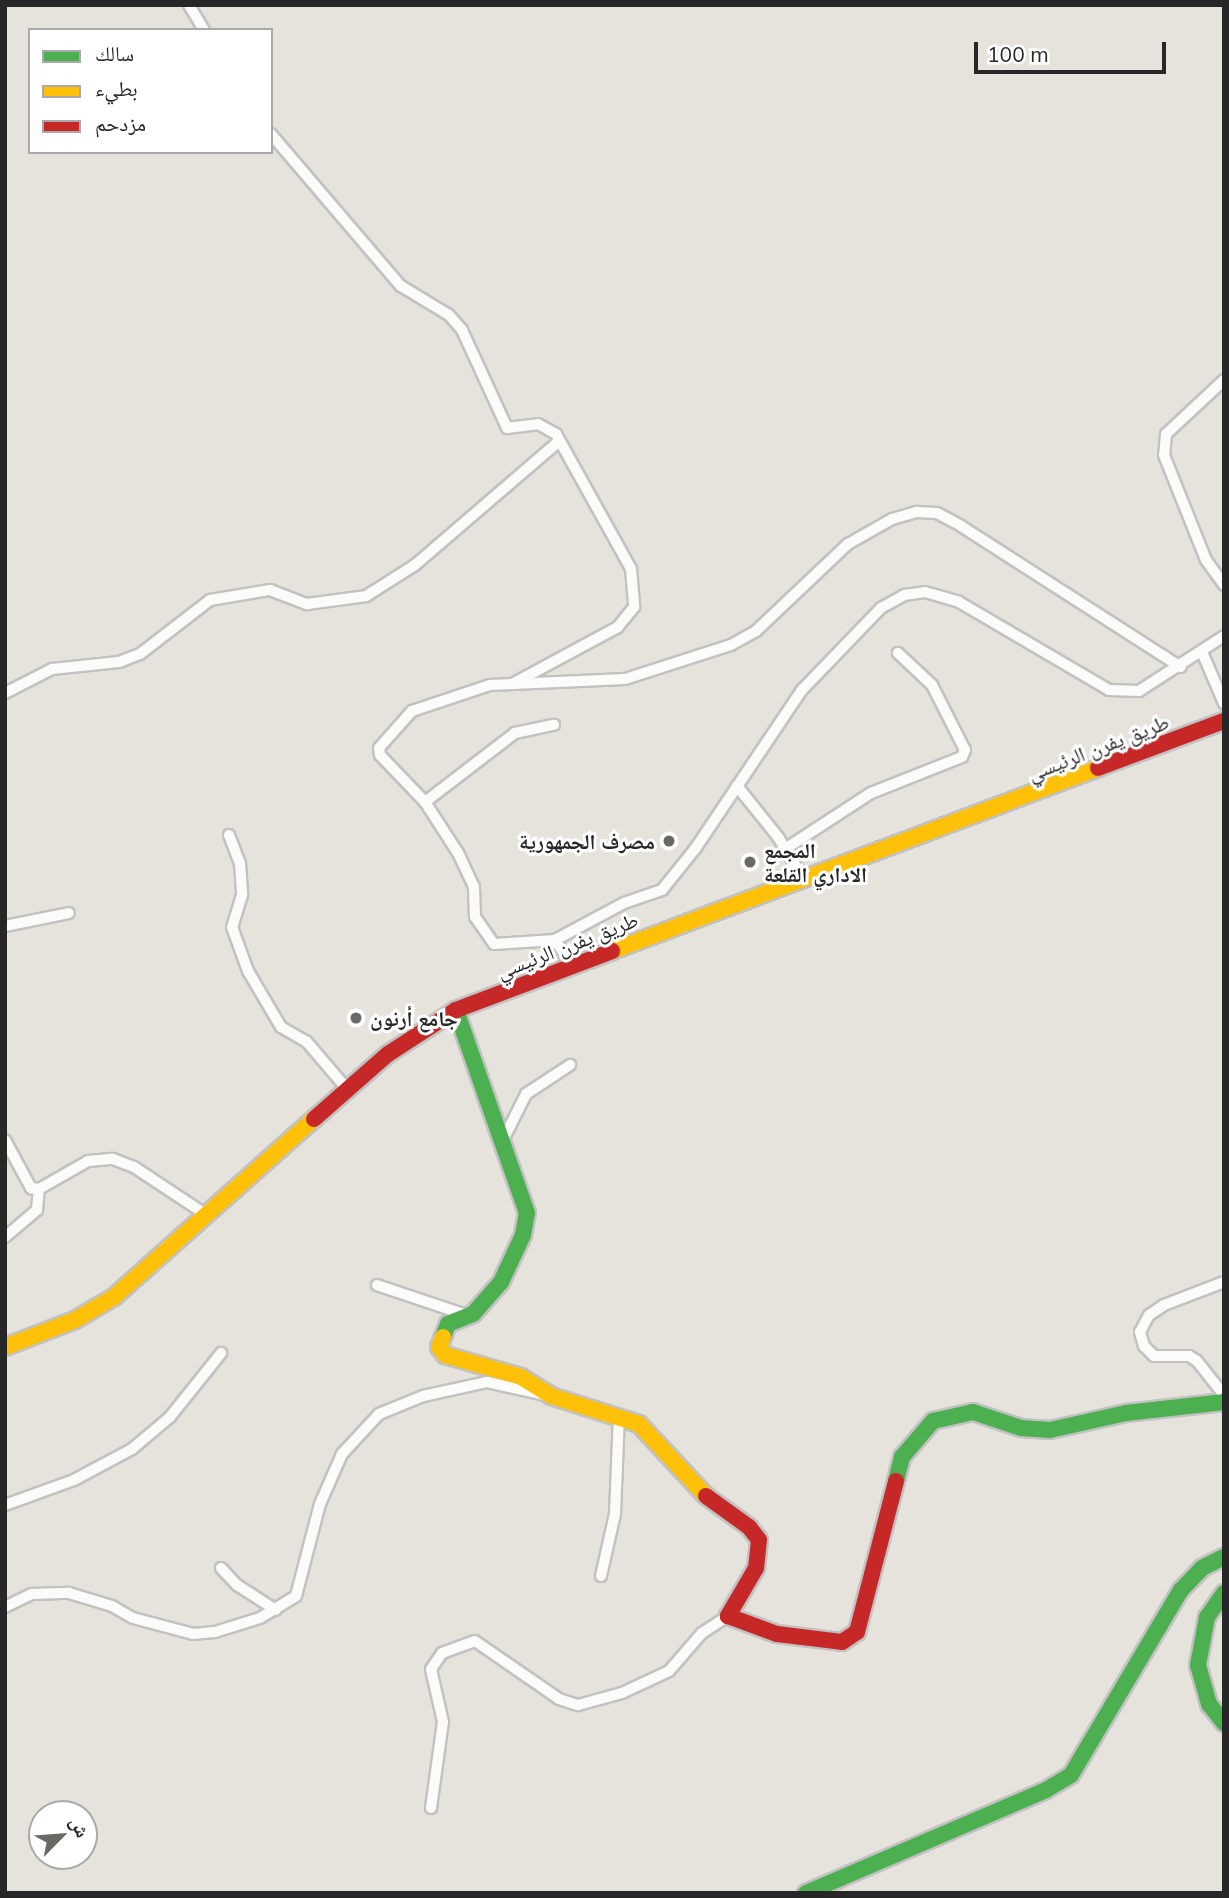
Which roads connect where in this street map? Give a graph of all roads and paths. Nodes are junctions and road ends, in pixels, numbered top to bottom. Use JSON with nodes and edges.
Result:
{"nodes":[{"id":1,"x":189,"y":5,"type":"edge"},
{"id":2,"x":203,"y":28,"type":"edge"},
{"id":3,"x":273,"y":136,"type":"edge"},
{"id":4,"x":1224,"y":380,"type":"edge"},
{"id":5,"x":559,"y":441,"type":"junction"},
{"id":6,"x":1224,"y":585,"type":"edge"},
{"id":7,"x":1224,"y":636,"type":"edge"},
{"id":8,"x":1202,"y":652,"type":"junction"},
{"id":9,"x":898,"y":653,"type":"dead end"},
{"id":10,"x":1181,"y":667,"type":"junction"},
{"id":11,"x":509,"y":686,"type":"junction"},
{"id":12,"x":5,"y":693,"type":"edge"},
{"id":13,"x":1224,"y":703,"type":"edge"},
{"id":14,"x":1224,"y":720,"type":"edge"},
{"id":15,"x":554,"y":725,"type":"dead end"},
{"id":16,"x":737,"y":786,"type":"junction"},
{"id":17,"x":425,"y":802,"type":"junction"},
{"id":18,"x":229,"y":835,"type":"dead end"},
{"id":19,"x":785,"y":849,"type":"junction"},
{"id":20,"x":804,"y":879,"type":"junction"},
{"id":21,"x":69,"y":913,"type":"dead end"},
{"id":22,"x":5,"y":926,"type":"edge"},
{"id":23,"x":555,"y":940,"type":"junction"},
{"id":24,"x":573,"y":966,"type":"junction"},
{"id":25,"x":456,"y":1010,"type":"junction"},
{"id":26,"x":570,"y":1065,"type":"dead end"},
{"id":27,"x":347,"y":1088,"type":"junction"},
{"id":28,"x":5,"y":1140,"type":"edge"},
{"id":29,"x":501,"y":1144,"type":"junction"},
{"id":30,"x":39,"y":1188,"type":"junction"},
{"id":31,"x":205,"y":1214,"type":"junction"},
{"id":32,"x":5,"y":1237,"type":"edge"},
{"id":33,"x":1224,"y":1282,"type":"edge"},
{"id":34,"x":377,"y":1284,"type":"dead end"},
{"id":35,"x":469,"y":1316,"type":"junction"},
{"id":36,"x":5,"y":1347,"type":"edge"},
{"id":37,"x":221,"y":1353,"type":"dead end"},
{"id":38,"x":1224,"y":1395,"type":"edge"},
{"id":39,"x":551,"y":1396,"type":"junction"},
{"id":40,"x":1224,"y":1402,"type":"edge"},
{"id":41,"x":619,"y":1416,"type":"junction"},
{"id":42,"x":5,"y":1505,"type":"edge"},
{"id":43,"x":1224,"y":1557,"type":"edge"},
{"id":44,"x":221,"y":1568,"type":"dead end"},
{"id":45,"x":601,"y":1576,"type":"dead end"},
{"id":46,"x":1224,"y":1593,"type":"edge"},
{"id":47,"x":9,"y":1603,"type":"edge"},
{"id":48,"x":276,"y":1610,"type":"junction"},
{"id":49,"x":729,"y":1616,"type":"junction"},
{"id":50,"x":1224,"y":1723,"type":"edge"},
{"id":51,"x":431,"y":1808,"type":"dead end"},
{"id":52,"x":806,"y":1893,"type":"edge"}],
"edges":[{"from":1,"to":2,"type":"street"},
{"from":3,"to":5,"type":"street"},
{"from":4,"to":6,"type":"street"},
{"from":5,"to":11,"type":"street"},
{"from":5,"to":12,"type":"street"},
{"from":7,"to":8,"type":"street"},
{"from":8,"to":10,"type":"street"},
{"from":8,"to":13,"type":"street"},
{"from":9,"to":19,"type":"street"},
{"from":10,"to":11,"type":"street"},
{"from":10,"to":16,"type":"street"},
{"from":11,"to":17,"type":"street"},
{"from":14,"to":20,"type":"street","name":"طريق يفرن الرئيسي"},
{"from":15,"to":17,"type":"street"},
{"from":16,"to":19,"type":"street"},
{"from":16,"to":23,"type":"street"},
{"from":17,"to":23,"type":"street"},
{"from":18,"to":27,"type":"street"},
{"from":19,"to":20,"type":"street"},
{"from":20,"to":24,"type":"street","name":"طريق يفرن الرئيسي"},
{"from":21,"to":22,"type":"street"},
{"from":23,"to":24,"type":"street"},
{"from":24,"to":25,"type":"street","name":"طريق يفرن الرئيسي"},
{"from":25,"to":27,"type":"street","name":"طريق يفرن الرئيسي"},
{"from":25,"to":29,"type":"street"},
{"from":26,"to":29,"type":"street"},
{"from":27,"to":31,"type":"street","name":"طريق يفرن الرئيسي"},
{"from":28,"to":30,"type":"street"},
{"from":29,"to":35,"type":"street"},
{"from":30,"to":31,"type":"street"},
{"from":30,"to":32,"type":"street"},
{"from":31,"to":36,"type":"street","name":"طريق يفرن الرئيسي"},
{"from":33,"to":38,"type":"street"},
{"from":34,"to":35,"type":"street"},
{"from":35,"to":39,"type":"street"},
{"from":37,"to":42,"type":"street"},
{"from":39,"to":41,"type":"street"},
{"from":39,"to":48,"type":"street"},
{"from":40,"to":49,"type":"street"},
{"from":41,"to":45,"type":"street"},
{"from":41,"to":49,"type":"street"},
{"from":43,"to":52,"type":"street"},
{"from":44,"to":48,"type":"street"},
{"from":46,"to":50,"type":"street"},
{"from":47,"to":48,"type":"street"},
{"from":49,"to":51,"type":"street"}]}
